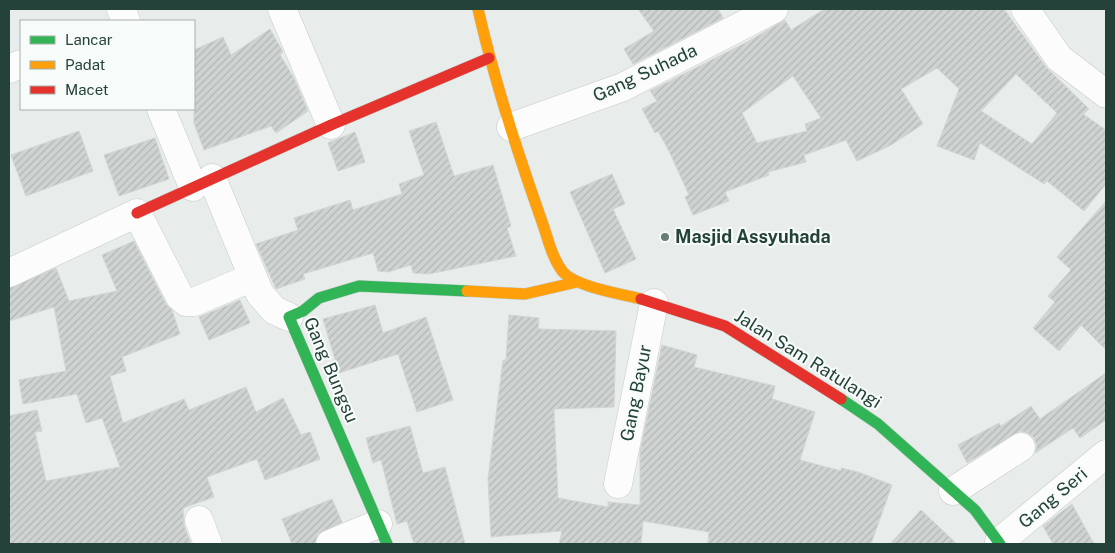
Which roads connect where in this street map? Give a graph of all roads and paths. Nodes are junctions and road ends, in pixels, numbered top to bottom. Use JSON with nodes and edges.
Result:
{"nodes":[{"id":1,"x":282,"y":9,"type":"edge"},
{"id":2,"x":478,"y":9,"type":"edge"},
{"id":3,"x":774,"y":9,"type":"edge"},
{"id":4,"x":1025,"y":9,"type":"edge"},
{"id":5,"x":489,"y":58,"type":"junction"},
{"id":6,"x":1106,"y":94,"type":"edge"},
{"id":7,"x":162,"y":110,"type":"edge"},
{"id":8,"x":332,"y":125,"type":"junction"},
{"id":9,"x":511,"y":127,"type":"junction"},
{"id":10,"x":203,"y":182,"type":"junction"},
{"id":11,"x":137,"y":213,"type":"junction"},
{"id":12,"x":9,"y":273,"type":"edge"},
{"id":13,"x":253,"y":277,"type":"junction"},
{"id":14,"x":577,"y":282,"type":"junction"},
{"id":15,"x":654,"y":303,"type":"junction"},
{"id":16,"x":289,"y":317,"type":"junction"},
{"id":17,"x":1021,"y":448,"type":"dead end"},
{"id":18,"x":1106,"y":454,"type":"edge"},
{"id":19,"x":618,"y":484,"type":"dead end"},
{"id":20,"x":953,"y":491,"type":"junction"},
{"id":21,"x":382,"y":534,"type":"edge"},
{"id":22,"x":1000,"y":543,"type":"edge"},
{"id":23,"x":330,"y":544,"type":"edge"}],
"edges":[{"from":1,"to":8,"type":"street"},
{"from":2,"to":5,"type":"street","name":"Jalan Sam Ratulangi"},
{"from":3,"to":9,"type":"street","name":"Gang Suhada"},
{"from":4,"to":6,"type":"street"},
{"from":5,"to":8,"type":"street"},
{"from":5,"to":9,"type":"street","name":"Jalan Sam Ratulangi"},
{"from":7,"to":10,"type":"street"},
{"from":8,"to":10,"type":"street"},
{"from":9,"to":14,"type":"street","name":"Jalan Sam Ratulangi"},
{"from":10,"to":11,"type":"street"},
{"from":10,"to":13,"type":"street"},
{"from":11,"to":12,"type":"street"},
{"from":11,"to":13,"type":"street"},
{"from":13,"to":16,"type":"street"},
{"from":14,"to":15,"type":"street","name":"Jalan Sam Ratulangi"},
{"from":14,"to":16,"type":"street","name":"Gang Bungsu"},
{"from":15,"to":19,"type":"street","name":"Gang Bayur"},
{"from":15,"to":20,"type":"street","name":"Jalan Sam Ratulangi"},
{"from":16,"to":21,"type":"street","name":"Gang Bungsu"},
{"from":17,"to":20,"type":"street"},
{"from":18,"to":22,"type":"street","name":"Gang Seri"},
{"from":20,"to":22,"type":"street","name":"Jalan Sam Ratulangi"},
{"from":21,"to":23,"type":"street"}]}
